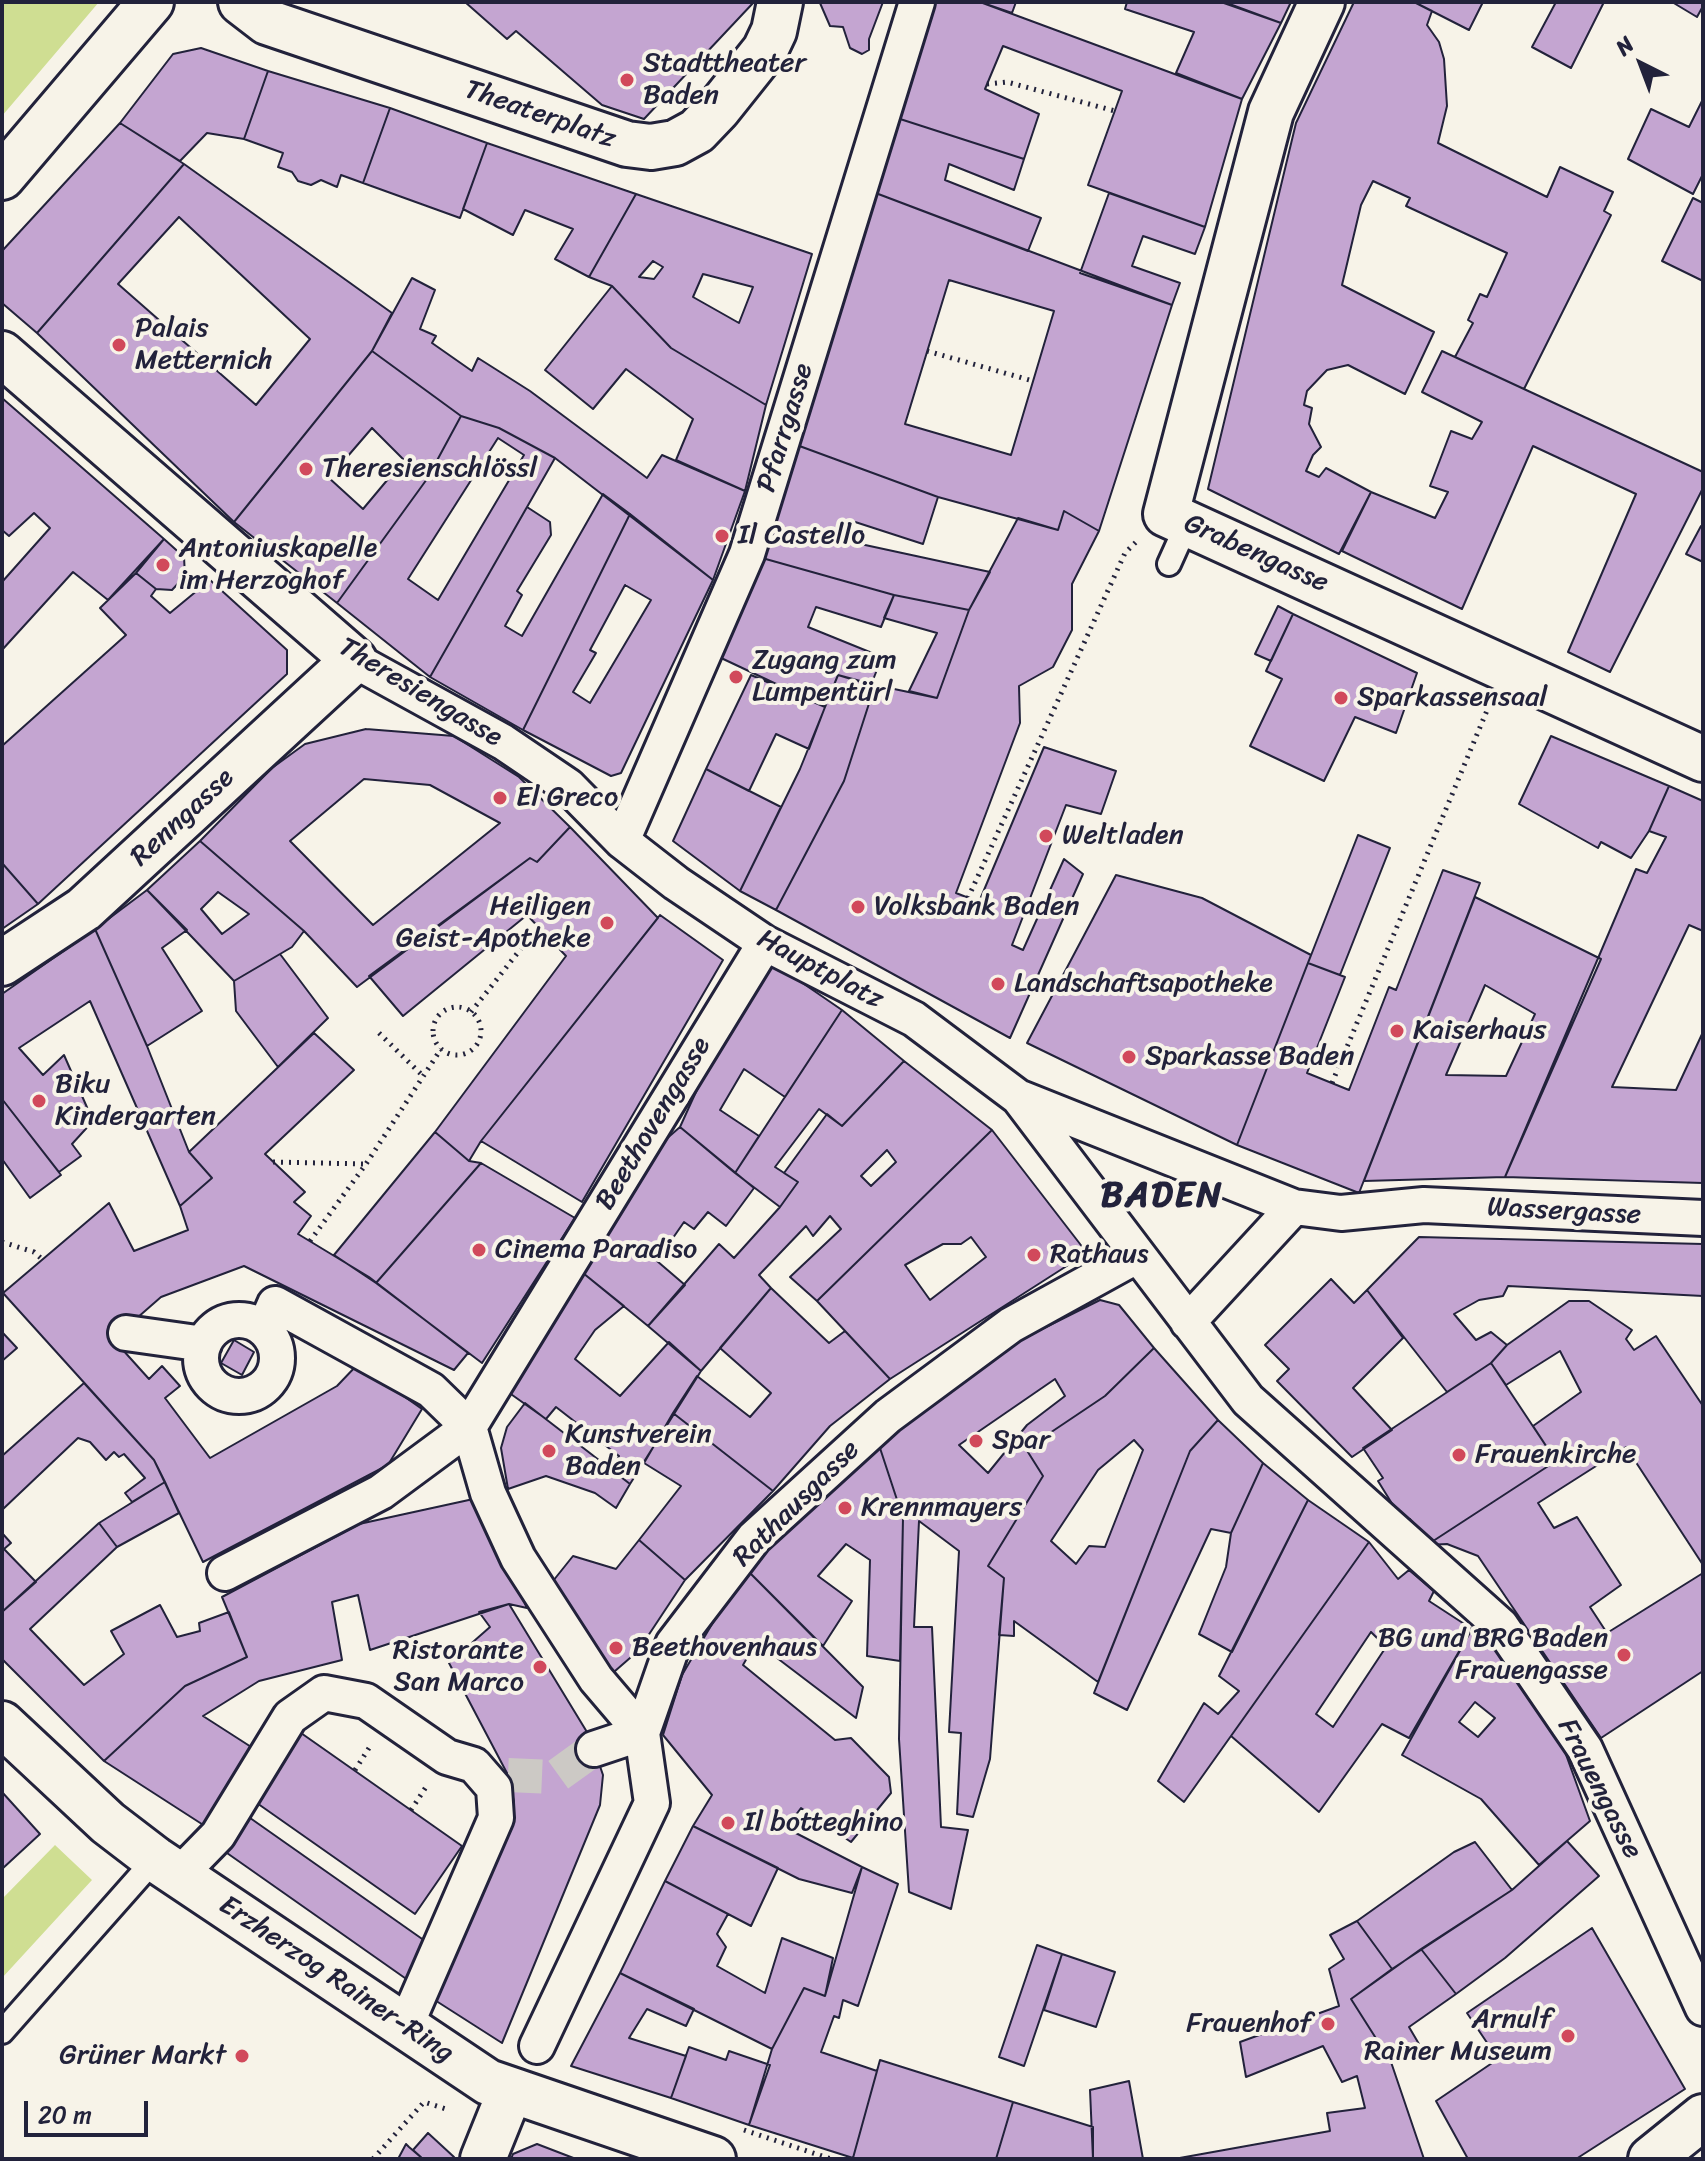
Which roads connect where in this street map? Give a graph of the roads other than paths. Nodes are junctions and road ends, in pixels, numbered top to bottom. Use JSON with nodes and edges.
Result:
{"nodes":[{"id":1,"x":151,"y":2,"type":"edge"},
{"id":2,"x":241,"y":2,"type":"edge"},
{"id":3,"x":780,"y":2,"type":"edge"},
{"id":4,"x":917,"y":2,"type":"edge"},
{"id":5,"x":1322,"y":2,"type":"edge"},
{"id":6,"x":2,"y":177,"type":"edge"},
{"id":7,"x":2,"y":354,"type":"edge"},
{"id":8,"x":1176,"y":519,"type":"junction"},
{"id":9,"x":1169,"y":564,"type":"dead end"},
{"id":10,"x":354,"y":660,"type":"junction"},
{"id":11,"x":1703,"y":759,"type":"edge"},
{"id":12,"x":622,"y":841,"type":"junction"},
{"id":13,"x":765,"y":943,"type":"junction"},
{"id":14,"x":2,"y":963,"type":"edge"},
{"id":15,"x":1018,"y":1097,"type":"junction"},
{"id":16,"x":1424,"y":1205,"type":"joint"},
{"id":17,"x":1294,"y":1207,"type":"junction"},
{"id":18,"x":1703,"y":1218,"type":"edge"},
{"id":19,"x":1138,"y":1255,"type":"junction"},
{"id":20,"x":274,"y":1307,"type":"junction"},
{"id":21,"x":1188,"y":1322,"type":"junction"},
{"id":22,"x":126,"y":1333,"type":"dead end"},
{"id":23,"x":204,"y":1344,"type":"junction"},
{"id":24,"x":1248,"y":1400,"type":"joint"},
{"id":25,"x":469,"y":1427,"type":"junction"},
{"id":26,"x":225,"y":1573,"type":"dead end"},
{"id":27,"x":2,"y":1724,"type":"edge"},
{"id":28,"x":642,"y":1733,"type":"junction"},
{"id":29,"x":594,"y":1749,"type":"tunnel mouth"},
{"id":30,"x":167,"y":1867,"type":"junction"},
{"id":31,"x":1703,"y":2008,"type":"edge"},
{"id":32,"x":405,"y":2027,"type":"junction"},
{"id":33,"x":2,"y":2032,"type":"edge"},
{"id":34,"x":537,"y":2046,"type":"dead end"},
{"id":35,"x":510,"y":2092,"type":"junction"},
{"id":36,"x":1703,"y":2117,"type":"edge"},
{"id":37,"x":483,"y":2159,"type":"edge"},
{"id":38,"x":713,"y":2159,"type":"edge"},
{"id":39,"x":1651,"y":2159,"type":"edge"}],
"edges":[{"from":1,"to":6,"type":"street"},
{"from":2,"to":3,"type":"street","name":"Theaterplatz"},
{"from":4,"to":12,"type":"street","name":"Pfarrgasse"},
{"from":5,"to":8,"type":"street","name":"Grabengasse"},
{"from":7,"to":10,"type":"street","name":"Theresiengasse"},
{"from":8,"to":9,"type":"lane"},
{"from":8,"to":11,"type":"street","name":"Grabengasse"},
{"from":10,"to":12,"type":"street","name":"Theresiengasse"},
{"from":10,"to":14,"type":"street","name":"Renngasse"},
{"from":12,"to":13,"type":"street","name":"Hauptplatz"},
{"from":13,"to":15,"type":"street","name":"Hauptplatz"},
{"from":13,"to":25,"type":"street","name":"Beethovengasse"},
{"from":15,"to":17,"type":"street","name":"Hauptplatz"},
{"from":15,"to":19,"type":"street","name":"Hauptplatz"},
{"from":16,"to":17,"type":"street","name":"Hauptplatz"},
{"from":16,"to":18,"type":"street","name":"Wassergasse"},
{"from":17,"to":21,"type":"street"},
{"from":19,"to":21,"type":"street","name":"Hauptplatz"},
{"from":19,"to":28,"type":"street","name":"Rathausgasse"},
{"from":20,"to":23,"type":"street"},
{"from":20,"to":23,"type":"street"},
{"from":20,"to":25,"type":"street"},
{"from":21,"to":24,"type":"street","name":"Hauptplatz"},
{"from":22,"to":23,"type":"street"},
{"from":24,"to":31,"type":"street","name":"Frauengasse"},
{"from":25,"to":26,"type":"street","name":"Beethovengasse"},
{"from":25,"to":28,"type":"street"},
{"from":27,"to":30,"type":"street","name":"Erzherzog Rainer-Ring"},
{"from":28,"to":29,"type":"street"},
{"from":28,"to":34,"type":"street","name":"Rathausgasse"},
{"from":30,"to":32,"type":"street","name":"Erzherzog Rainer-Ring"},
{"from":30,"to":32,"type":"street"},
{"from":30,"to":33,"type":"lane"},
{"from":32,"to":35,"type":"street","name":"Erzherzog Rainer-Ring"},
{"from":35,"to":37,"type":"street"},
{"from":35,"to":38,"type":"street","name":"Erzherzog Rainer-Ring"},
{"from":36,"to":39,"type":"street"}]}
